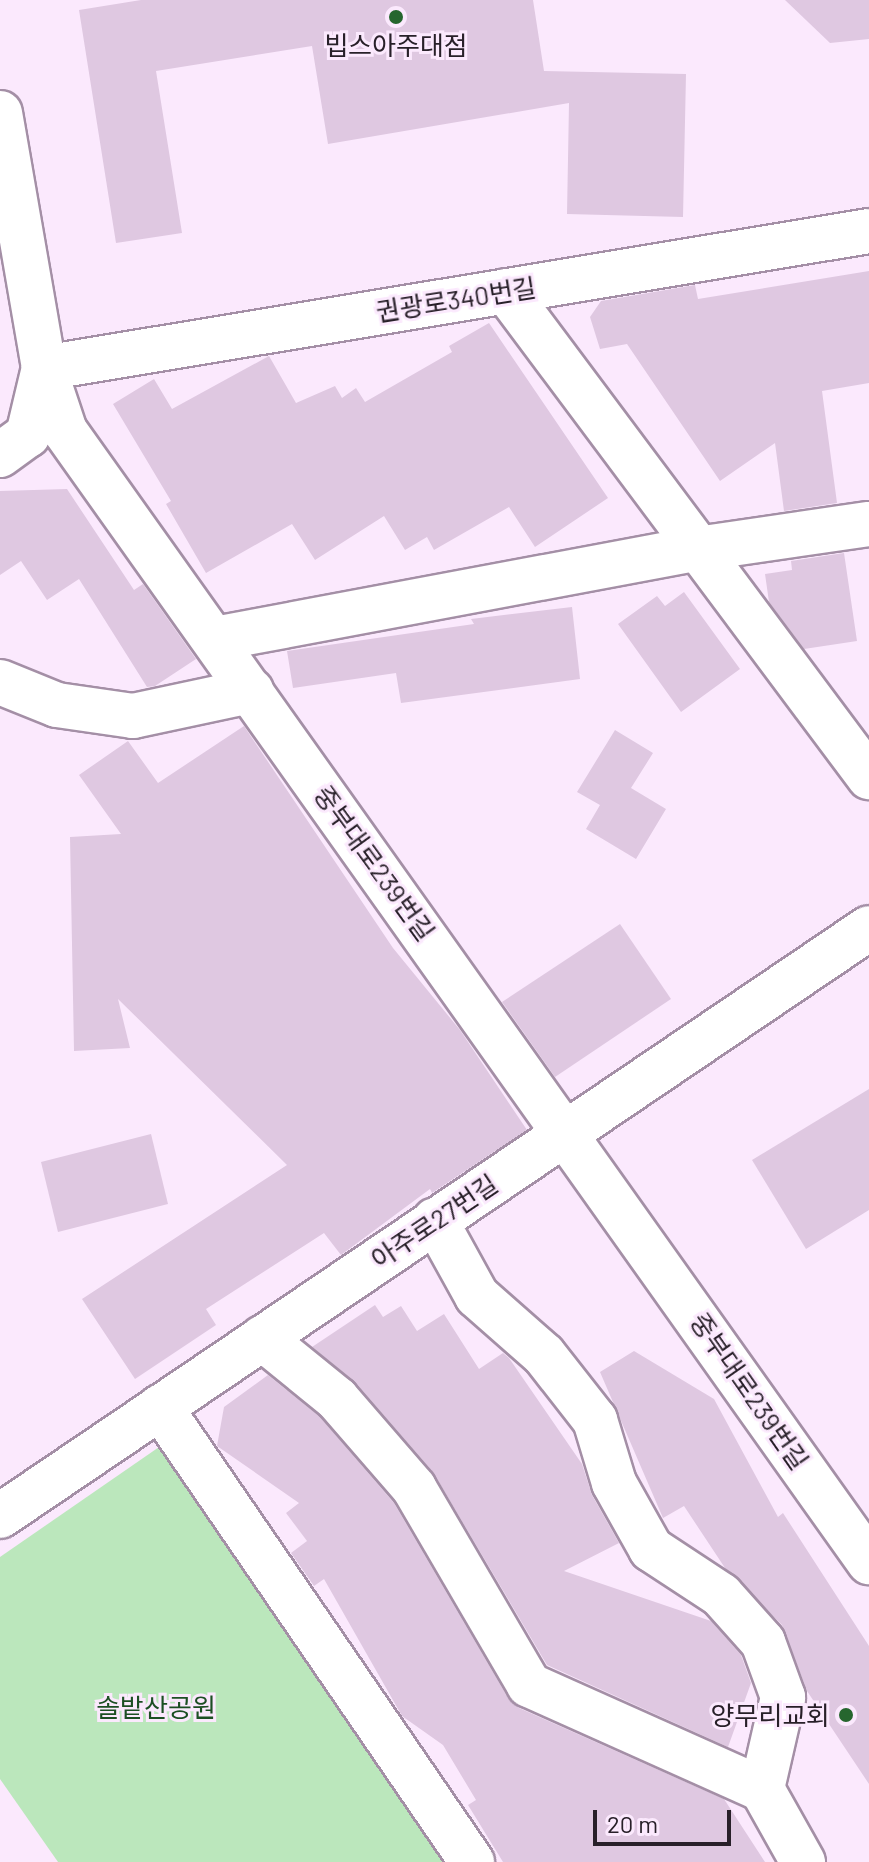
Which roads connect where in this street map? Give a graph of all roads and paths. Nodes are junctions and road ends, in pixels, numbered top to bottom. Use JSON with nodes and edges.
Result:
{"nodes":[{"id":1,"x":0,"y":113,"type":"edge"},
{"id":2,"x":869,"y":231,"type":"edge"},
{"id":3,"x":506,"y":291,"type":"junction"},
{"id":4,"x":44,"y":368,"type":"junction"},
{"id":5,"x":0,"y":455,"type":"edge"},
{"id":6,"x":869,"y":524,"type":"edge"},
{"id":7,"x":697,"y":549,"type":"junction"},
{"id":8,"x":214,"y":639,"type":"junction"},
{"id":9,"x":0,"y":682,"type":"edge"},
{"id":10,"x":251,"y":691,"type":"junction"},
{"id":11,"x":869,"y":777,"type":"edge"},
{"id":12,"x":869,"y":928,"type":"edge"},
{"id":13,"x":567,"y":1130,"type":"junction"},
{"id":14,"x":435,"y":1220,"type":"junction"},
{"id":15,"x":262,"y":1338,"type":"junction"},
{"id":16,"x":160,"y":1407,"type":"junction"},
{"id":17,"x":0,"y":1516,"type":"edge"},
{"id":18,"x":869,"y":1562,"type":"edge"},
{"id":19,"x":762,"y":1789,"type":"junction"},
{"id":20,"x":472,"y":1862,"type":"edge"},
{"id":21,"x":803,"y":1862,"type":"edge"}],
"edges":[{"from":1,"to":4,"type":"street","name":"중부대로239번길"},
{"from":2,"to":3,"type":"street","name":"권광로340번길"},
{"from":3,"to":4,"type":"street","name":"권광로340번길"},
{"from":3,"to":7,"type":"street"},
{"from":4,"to":5,"type":"street"},
{"from":4,"to":8,"type":"street","name":"중부대로239번길"},
{"from":6,"to":7,"type":"street"},
{"from":7,"to":8,"type":"street"},
{"from":7,"to":11,"type":"street"},
{"from":8,"to":10,"type":"street","name":"중부대로239번길"},
{"from":9,"to":10,"type":"street"},
{"from":10,"to":13,"type":"street","name":"중부대로239번길"},
{"from":12,"to":13,"type":"street","name":"아주로27번길"},
{"from":13,"to":14,"type":"street","name":"아주로27번길"},
{"from":13,"to":18,"type":"street","name":"중부대로239번길"},
{"from":14,"to":15,"type":"street","name":"아주로27번길"},
{"from":14,"to":19,"type":"street"},
{"from":15,"to":16,"type":"street","name":"아주로27번길"},
{"from":15,"to":19,"type":"street"},
{"from":16,"to":17,"type":"street","name":"아주로27번길"},
{"from":16,"to":20,"type":"street"},
{"from":19,"to":21,"type":"street"}]}
